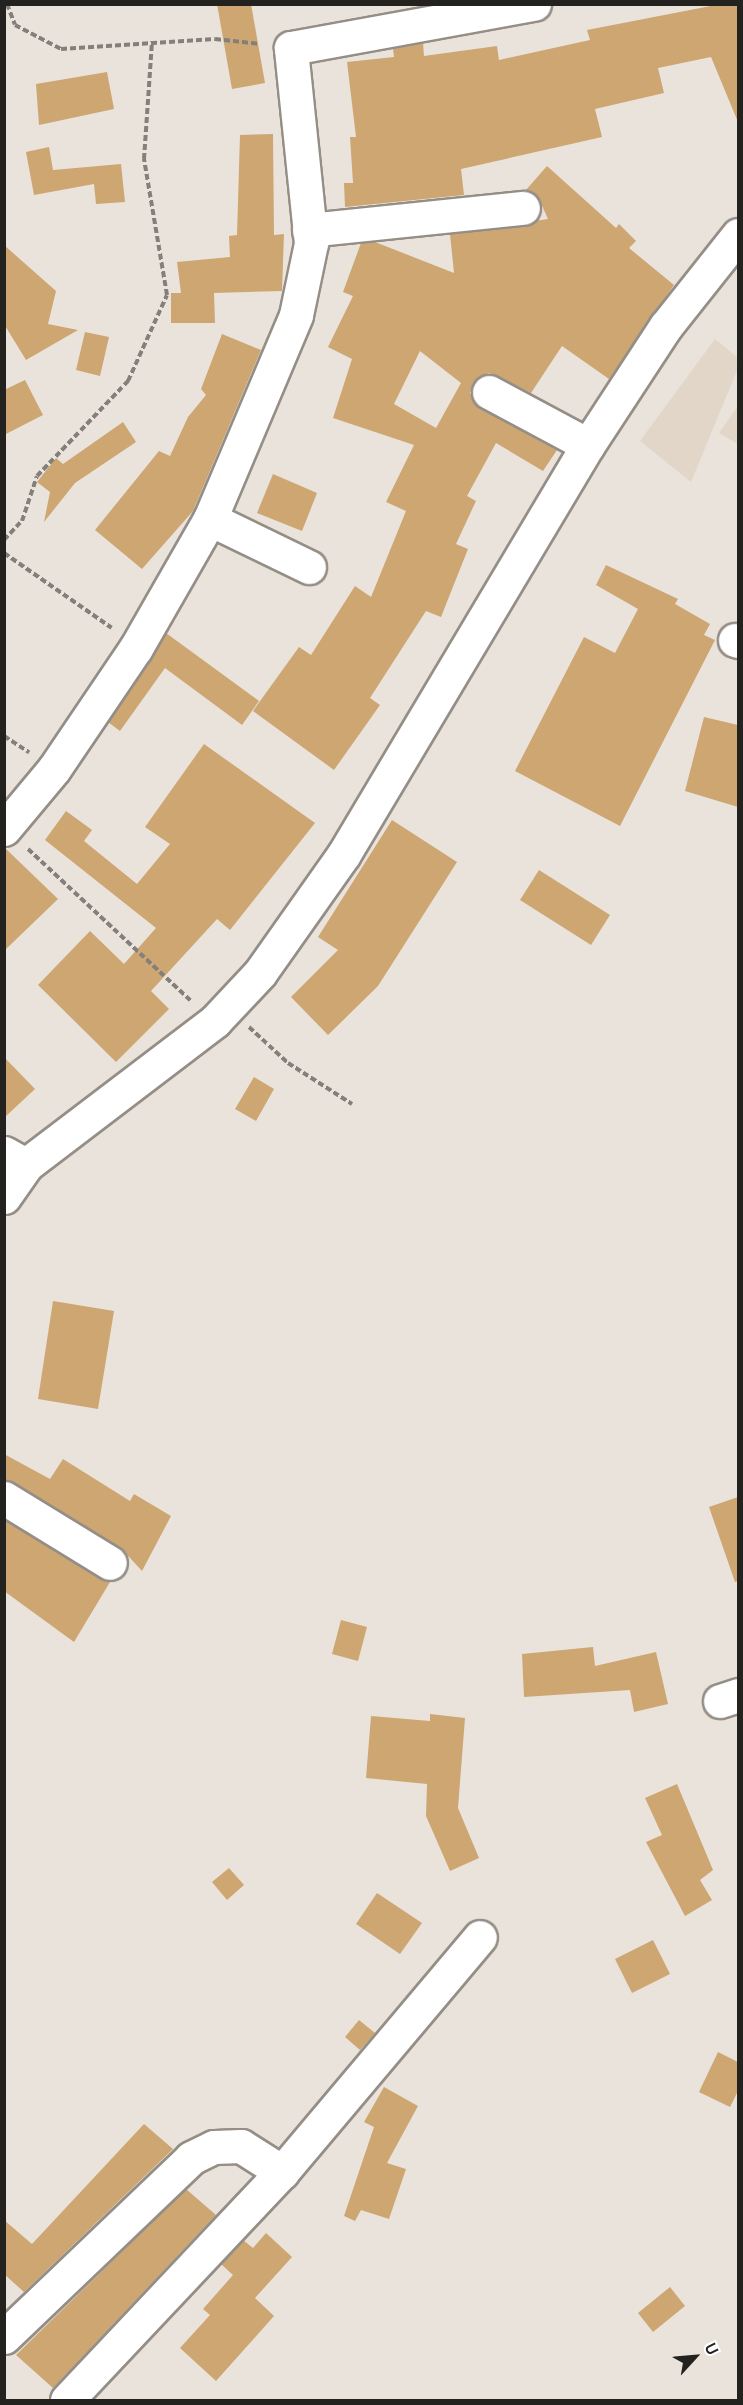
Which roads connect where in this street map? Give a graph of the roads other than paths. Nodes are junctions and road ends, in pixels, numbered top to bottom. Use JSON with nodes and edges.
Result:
{"nodes":[{"id":1,"x":534,"y":4,"type":"edge"},
{"id":2,"x":523,"y":208,"type":"dead end"},
{"id":3,"x":309,"y":230,"type":"junction"},
{"id":4,"x":738,"y":235,"type":"edge"},
{"id":5,"x":489,"y":392,"type":"dead end"},
{"id":6,"x":588,"y":445,"type":"junction"},
{"id":7,"x":210,"y":519,"type":"junction"},
{"id":8,"x":309,"y":567,"type":"dead end"},
{"id":9,"x":5,"y":828,"type":"edge"},
{"id":10,"x":15,"y":1159,"type":"edge"},
{"id":11,"x":4,"y":1197,"type":"edge"},
{"id":12,"x":4,"y":1498,"type":"edge"},
{"id":13,"x":110,"y":1563,"type":"dead end"},
{"id":14,"x":480,"y":1937,"type":"dead end"},
{"id":15,"x":282,"y":2172,"type":"junction"},
{"id":16,"x":4,"y":2337,"type":"edge"},
{"id":17,"x":67,"y":2400,"type":"edge"}],
"edges":[{"from":1,"to":3,"type":"street"},
{"from":2,"to":3,"type":"street"},
{"from":3,"to":7,"type":"street"},
{"from":4,"to":6,"type":"street"},
{"from":5,"to":6,"type":"street"},
{"from":6,"to":10,"type":"street"},
{"from":7,"to":8,"type":"street"},
{"from":7,"to":9,"type":"street"},
{"from":10,"to":11,"type":"street"},
{"from":12,"to":13,"type":"street"},
{"from":14,"to":15,"type":"street"},
{"from":15,"to":16,"type":"street"},
{"from":15,"to":17,"type":"street"}]}
